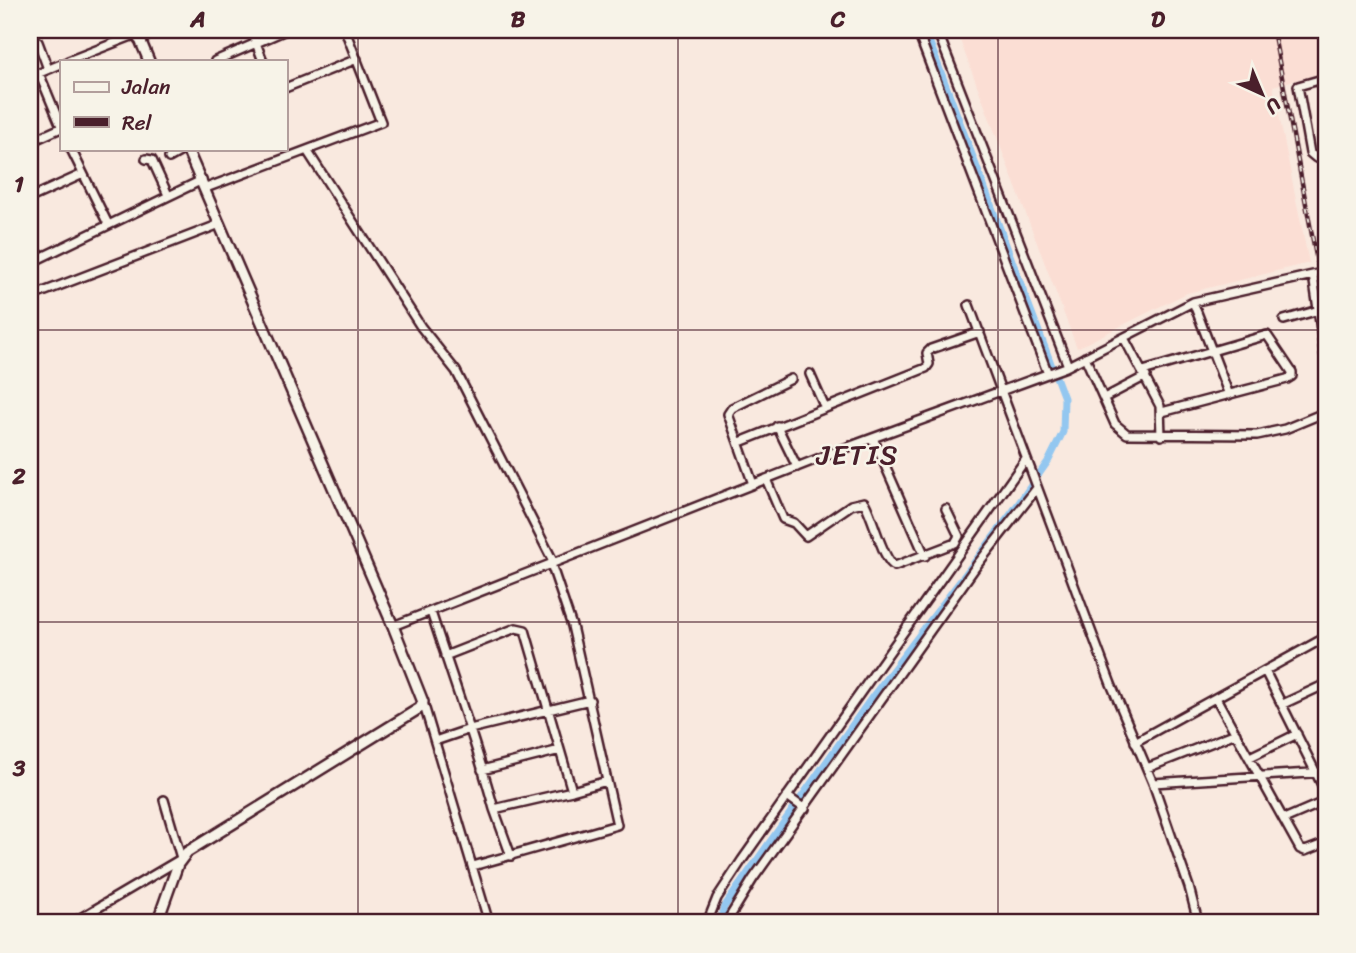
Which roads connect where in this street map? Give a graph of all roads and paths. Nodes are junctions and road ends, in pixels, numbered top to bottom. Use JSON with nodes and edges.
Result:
{"nodes":[{"id":1,"x":158,"y":30,"type":"edge"},
{"id":2,"x":251,"y":30,"type":"edge"},
{"id":3,"x":286,"y":30,"type":"edge"},
{"id":4,"x":345,"y":30,"type":"edge"},
{"id":5,"x":917,"y":30,"type":"edge"},
{"id":6,"x":937,"y":30,"type":"edge"},
{"id":7,"x":137,"y":34,"type":"edge"},
{"id":8,"x":256,"y":41,"type":"junction"},
{"id":9,"x":38,"y":42,"type":"dead end"},
{"id":10,"x":357,"y":59,"type":"junction"},
{"id":11,"x":71,"y":60,"type":"edge"},
{"id":12,"x":149,"y":60,"type":"edge"},
{"id":13,"x":217,"y":60,"type":"edge"},
{"id":14,"x":263,"y":60,"type":"edge"},
{"id":15,"x":60,"y":64,"type":"edge"},
{"id":16,"x":48,"y":69,"type":"junction"},
{"id":17,"x":39,"y":73,"type":"junction"},
{"id":18,"x":30,"y":77,"type":"edge"},
{"id":19,"x":1326,"y":78,"type":"edge"},
{"id":20,"x":287,"y":87,"type":"edge"},
{"id":21,"x":60,"y":125,"type":"edge"},
{"id":22,"x":60,"y":127,"type":"edge"},
{"id":23,"x":30,"y":142,"type":"edge"},
{"id":24,"x":71,"y":150,"type":"edge"},
{"id":25,"x":184,"y":150,"type":"edge"},
{"id":26,"x":187,"y":150,"type":"edge"},
{"id":27,"x":308,"y":152,"type":"junction"},
{"id":28,"x":1326,"y":154,"type":"edge"},
{"id":29,"x":169,"y":158,"type":"dead end"},
{"id":30,"x":146,"y":159,"type":"dead end"},
{"id":31,"x":83,"y":174,"type":"junction"},
{"id":32,"x":204,"y":184,"type":"junction"},
{"id":33,"x":168,"y":195,"type":"junction"},
{"id":34,"x":30,"y":198,"type":"edge"},
{"id":35,"x":108,"y":224,"type":"junction"},
{"id":36,"x":220,"y":224,"type":"junction"},
{"id":37,"x":30,"y":260,"type":"edge"},
{"id":38,"x":1326,"y":272,"type":"edge"},
{"id":39,"x":1313,"y":275,"type":"junction"},
{"id":40,"x":30,"y":297,"type":"edge"},
{"id":41,"x":1193,"y":302,"type":"junction"},
{"id":42,"x":969,"y":305,"type":"dead end"},
{"id":43,"x":1319,"y":310,"type":"junction"},
{"id":44,"x":1284,"y":320,"type":"dead end"},
{"id":45,"x":981,"y":332,"type":"junction"},
{"id":46,"x":1124,"y":338,"type":"junction"},
{"id":47,"x":1212,"y":349,"type":"junction"},
{"id":48,"x":1085,"y":358,"type":"junction"},
{"id":49,"x":1326,"y":364,"type":"edge"},
{"id":50,"x":1067,"y":367,"type":"junction"},
{"id":51,"x":1049,"y":373,"type":"junction"},
{"id":52,"x":810,"y":374,"type":"dead end"},
{"id":53,"x":1145,"y":374,"type":"junction"},
{"id":54,"x":791,"y":379,"type":"dead end"},
{"id":55,"x":1003,"y":390,"type":"junction"},
{"id":56,"x":1230,"y":395,"type":"junction"},
{"id":57,"x":1104,"y":398,"type":"junction"},
{"id":58,"x":825,"y":408,"type":"junction"},
{"id":59,"x":1162,"y":412,"type":"junction"},
{"id":60,"x":1326,"y":412,"type":"edge"},
{"id":61,"x":777,"y":426,"type":"junction"},
{"id":62,"x":1161,"y":436,"type":"junction"},
{"id":63,"x":873,"y":438,"type":"junction"},
{"id":64,"x":740,"y":442,"type":"junction"},
{"id":65,"x":1026,"y":459,"type":"junction"},
{"id":66,"x":797,"y":467,"type":"junction"},
{"id":67,"x":766,"y":479,"type":"junction"},
{"id":68,"x":753,"y":484,"type":"junction"},
{"id":69,"x":1036,"y":485,"type":"junction"},
{"id":70,"x":946,"y":509,"type":"dead end"},
{"id":71,"x":959,"y":536,"type":"junction"},
{"id":72,"x":970,"y":540,"type":"junction"},
{"id":73,"x":925,"y":556,"type":"junction"},
{"id":74,"x":552,"y":563,"type":"junction"},
{"id":75,"x":431,"y":612,"type":"junction"},
{"id":76,"x":393,"y":626,"type":"junction"},
{"id":77,"x":1326,"y":637,"type":"edge"},
{"id":78,"x":445,"y":656,"type":"junction"},
{"id":79,"x":1265,"y":671,"type":"junction"},
{"id":80,"x":1326,"y":684,"type":"edge"},
{"id":81,"x":1216,"y":698,"type":"junction"},
{"id":82,"x":590,"y":700,"type":"junction"},
{"id":83,"x":423,"y":702,"type":"junction"},
{"id":84,"x":1283,"y":705,"type":"junction"},
{"id":85,"x":547,"y":710,"type":"junction"},
{"id":86,"x":470,"y":729,"type":"junction"},
{"id":87,"x":1236,"y":733,"type":"junction"},
{"id":88,"x":1297,"y":734,"type":"junction"},
{"id":89,"x":435,"y":741,"type":"junction"},
{"id":90,"x":1135,"y":742,"type":"junction"},
{"id":91,"x":560,"y":750,"type":"junction"},
{"id":92,"x":1250,"y":757,"type":"junction"},
{"id":93,"x":1147,"y":768,"type":"junction"},
{"id":94,"x":482,"y":770,"type":"junction"},
{"id":95,"x":1326,"y":772,"type":"edge"},
{"id":96,"x":1315,"y":773,"type":"junction"},
{"id":97,"x":1262,"y":777,"type":"junction"},
{"id":98,"x":607,"y":781,"type":"junction"},
{"id":99,"x":1153,"y":783,"type":"junction"},
{"id":100,"x":572,"y":791,"type":"junction"},
{"id":101,"x":1326,"y":793,"type":"edge"},
{"id":102,"x":789,"y":797,"type":"junction"},
{"id":103,"x":164,"y":800,"type":"dead end"},
{"id":104,"x":1326,"y":801,"type":"edge"},
{"id":105,"x":803,"y":808,"type":"junction"},
{"id":106,"x":494,"y":809,"type":"junction"},
{"id":107,"x":1284,"y":818,"type":"junction"},
{"id":108,"x":1326,"y":843,"type":"edge"},
{"id":109,"x":511,"y":856,"type":"junction"},
{"id":110,"x":180,"y":859,"type":"junction"},
{"id":111,"x":472,"y":866,"type":"junction"},
{"id":112,"x":72,"y":923,"type":"edge"},
{"id":113,"x":157,"y":923,"type":"edge"},
{"id":114,"x":489,"y":923,"type":"edge"},
{"id":115,"x":707,"y":923,"type":"edge"},
{"id":116,"x":726,"y":923,"type":"edge"},
{"id":117,"x":1191,"y":923,"type":"edge"}],
"edges":[{"from":1,"to":7,"type":"main road"},
{"from":2,"to":8,"type":"street"},
{"from":3,"to":8,"type":"street"},
{"from":4,"to":10,"type":"street"},
{"from":5,"to":51,"type":"street"},
{"from":6,"to":50,"type":"street"},
{"from":7,"to":11,"type":"street"},
{"from":7,"to":12,"type":"main road"},
{"from":8,"to":13,"type":"street"},
{"from":8,"to":14,"type":"street"},
{"from":9,"to":16,"type":"street"},
{"from":10,"to":20,"type":"street"},
{"from":10,"to":27,"type":"street"},
{"from":15,"to":16,"type":"street"},
{"from":16,"to":17,"type":"street"},
{"from":17,"to":18,"type":"street"},
{"from":17,"to":21,"type":"street"},
{"from":19,"to":28,"type":"street"},
{"from":22,"to":23,"type":"street"},
{"from":24,"to":31,"type":"street"},
{"from":25,"to":29,"type":"street"},
{"from":26,"to":32,"type":"main road"},
{"from":27,"to":32,"type":"street"},
{"from":27,"to":74,"type":"street"},
{"from":30,"to":33,"type":"street"},
{"from":31,"to":34,"type":"street"},
{"from":31,"to":35,"type":"street"},
{"from":32,"to":33,"type":"street"},
{"from":32,"to":36,"type":"main road"},
{"from":33,"to":35,"type":"street"},
{"from":35,"to":37,"type":"street"},
{"from":36,"to":40,"type":"street"},
{"from":36,"to":76,"type":"main road"},
{"from":38,"to":39,"type":"street"},
{"from":39,"to":41,"type":"street"},
{"from":39,"to":43,"type":"street"},
{"from":41,"to":46,"type":"street"},
{"from":41,"to":47,"type":"street"},
{"from":42,"to":45,"type":"street"},
{"from":43,"to":44,"type":"street"},
{"from":43,"to":49,"type":"street"},
{"from":45,"to":55,"type":"street"},
{"from":45,"to":58,"type":"street"},
{"from":46,"to":48,"type":"street"},
{"from":46,"to":53,"type":"street"},
{"from":47,"to":53,"type":"street"},
{"from":47,"to":56,"type":"street"},
{"from":47,"to":56,"type":"street"},
{"from":48,"to":50,"type":"street"},
{"from":48,"to":57,"type":"street"},
{"from":50,"to":51,"type":"street"},
{"from":51,"to":55,"type":"street"},
{"from":52,"to":58,"type":"street"},
{"from":53,"to":57,"type":"street"},
{"from":53,"to":59,"type":"street"},
{"from":54,"to":64,"type":"street"},
{"from":55,"to":63,"type":"street"},
{"from":55,"to":65,"type":"street"},
{"from":56,"to":59,"type":"street"},
{"from":57,"to":62,"type":"street"},
{"from":58,"to":61,"type":"street"},
{"from":59,"to":62,"type":"street"},
{"from":60,"to":62,"type":"street"},
{"from":61,"to":64,"type":"street"},
{"from":61,"to":66,"type":"street"},
{"from":63,"to":66,"type":"street"},
{"from":63,"to":73,"type":"street"},
{"from":64,"to":68,"type":"street"},
{"from":65,"to":69,"type":"street"},
{"from":65,"to":72,"type":"street"},
{"from":66,"to":67,"type":"street"},
{"from":67,"to":68,"type":"street"},
{"from":67,"to":73,"type":"street"},
{"from":68,"to":74,"type":"street"},
{"from":69,"to":90,"type":"street"},
{"from":69,"to":105,"type":"street"},
{"from":70,"to":71,"type":"street"},
{"from":71,"to":72,"type":"street"},
{"from":71,"to":73,"type":"street"},
{"from":72,"to":102,"type":"street"},
{"from":74,"to":75,"type":"street"},
{"from":74,"to":82,"type":"street"},
{"from":75,"to":76,"type":"street"},
{"from":75,"to":78,"type":"street"},
{"from":76,"to":83,"type":"main road"},
{"from":77,"to":79,"type":"street"},
{"from":78,"to":85,"type":"street"},
{"from":78,"to":86,"type":"street"},
{"from":79,"to":81,"type":"street"},
{"from":79,"to":84,"type":"street"},
{"from":80,"to":84,"type":"street"},
{"from":81,"to":87,"type":"street"},
{"from":81,"to":90,"type":"street"},
{"from":82,"to":85,"type":"street"},
{"from":82,"to":98,"type":"street"},
{"from":83,"to":89,"type":"street"},
{"from":83,"to":110,"type":"main road"},
{"from":84,"to":88,"type":"street"},
{"from":85,"to":86,"type":"street"},
{"from":85,"to":91,"type":"street"},
{"from":86,"to":89,"type":"street"},
{"from":86,"to":94,"type":"street"},
{"from":87,"to":92,"type":"street"},
{"from":87,"to":93,"type":"street"},
{"from":88,"to":92,"type":"street"},
{"from":88,"to":96,"type":"street"},
{"from":89,"to":111,"type":"street"},
{"from":90,"to":93,"type":"street"},
{"from":91,"to":94,"type":"street"},
{"from":91,"to":100,"type":"street"},
{"from":92,"to":97,"type":"street"},
{"from":93,"to":99,"type":"street"},
{"from":94,"to":106,"type":"street"},
{"from":95,"to":96,"type":"street"},
{"from":96,"to":97,"type":"street"},
{"from":96,"to":101,"type":"street"},
{"from":97,"to":99,"type":"street"},
{"from":97,"to":107,"type":"street"},
{"from":98,"to":100,"type":"street"},
{"from":98,"to":109,"type":"street"},
{"from":99,"to":117,"type":"street"},
{"from":100,"to":106,"type":"street"},
{"from":102,"to":105,"type":"street"},
{"from":102,"to":115,"type":"street"},
{"from":103,"to":110,"type":"street"},
{"from":104,"to":107,"type":"street"},
{"from":105,"to":116,"type":"street"},
{"from":106,"to":109,"type":"street"},
{"from":107,"to":108,"type":"street"},
{"from":109,"to":111,"type":"street"},
{"from":110,"to":112,"type":"street"},
{"from":110,"to":113,"type":"main road"},
{"from":111,"to":114,"type":"street"}]}
